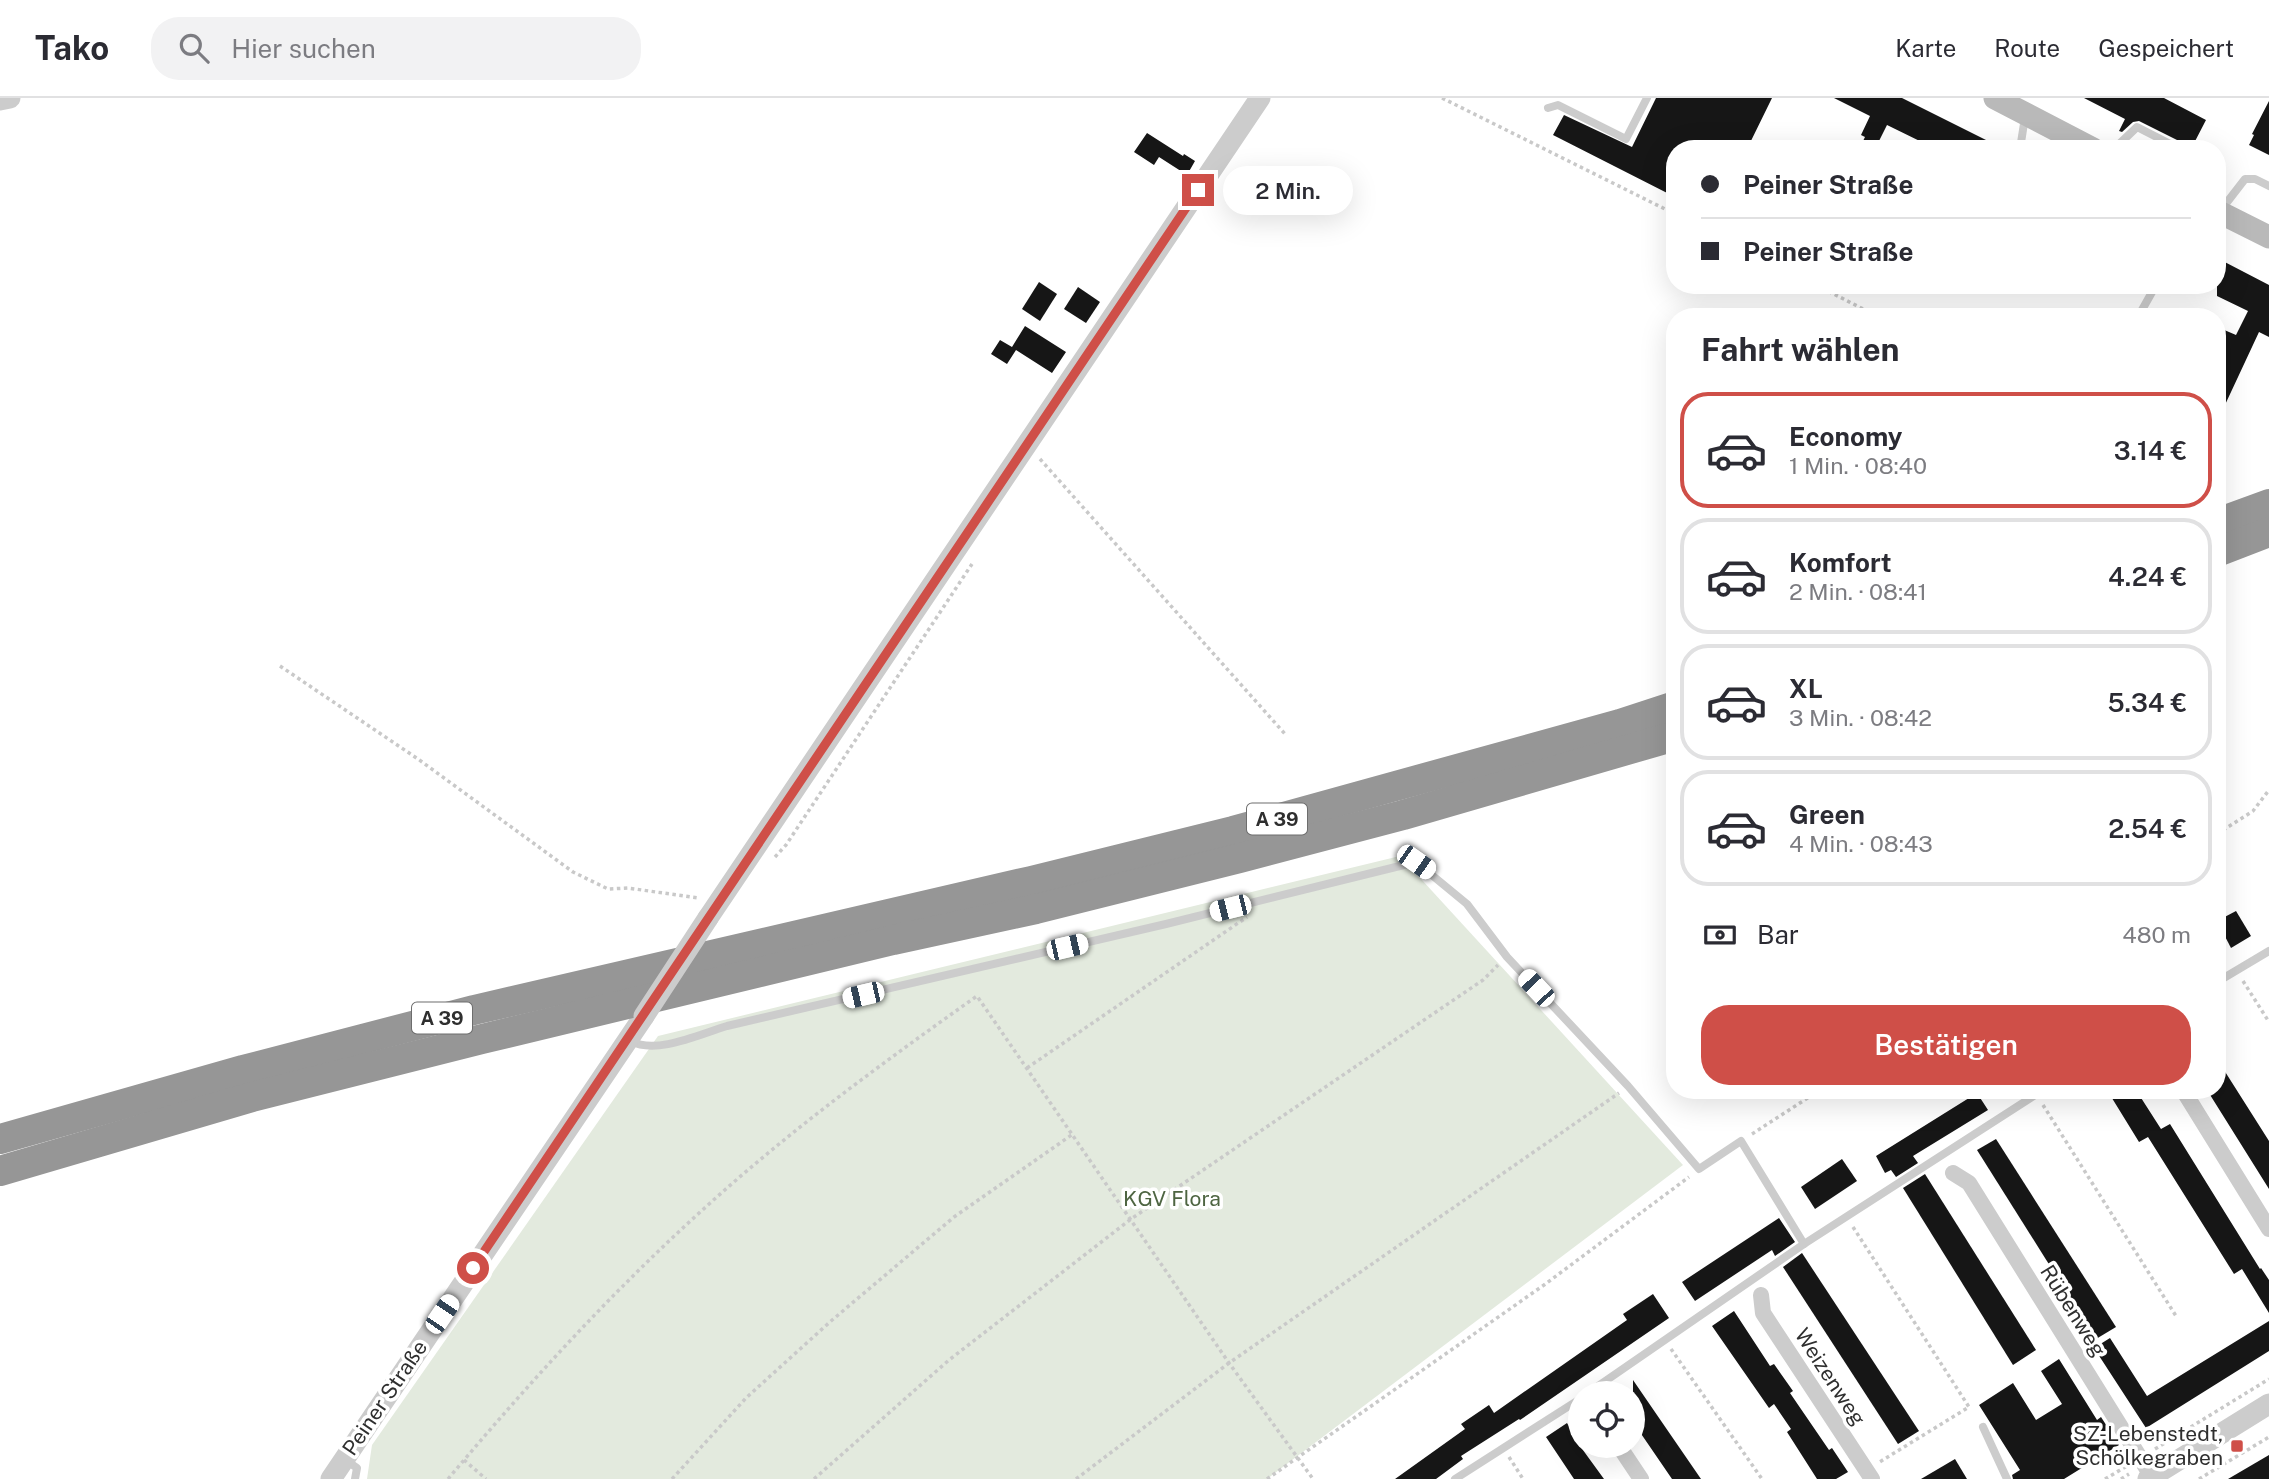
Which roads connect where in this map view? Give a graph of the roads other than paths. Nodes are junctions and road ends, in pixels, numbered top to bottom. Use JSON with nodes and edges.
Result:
{"nodes":[{"id":1,"x":10,"y":98,"type":"edge"},
{"id":2,"x":1260,"y":98,"type":"edge"},
{"id":3,"x":1647,"y":98,"type":"edge"},
{"id":4,"x":1995,"y":98,"type":"edge"},
{"id":5,"x":0,"y":100,"type":"edge"},
{"id":6,"x":1549,"y":108,"type":"dead end"},
{"id":7,"x":2026,"y":114,"type":"junction"},
{"id":8,"x":2022,"y":140,"type":"edge"},
{"id":9,"x":2076,"y":140,"type":"edge"},
{"id":10,"x":2123,"y":140,"type":"edge"},
{"id":11,"x":2162,"y":140,"type":"edge"},
{"id":12,"x":2269,"y":186,"type":"edge"},
{"id":13,"x":2226,"y":202,"type":"edge"},
{"id":14,"x":2226,"y":216,"type":"edge"},
{"id":15,"x":2269,"y":237,"type":"edge"},
{"id":16,"x":2269,"y":504,"type":"edge"},
{"id":17,"x":2226,"y":520,"type":"edge"},
{"id":18,"x":2269,"y":533,"type":"edge"},
{"id":19,"x":2226,"y":549,"type":"edge"},
{"id":20,"x":1666,"y":709,"type":"edge"},
{"id":21,"x":1666,"y":739,"type":"edge"},
{"id":22,"x":2269,"y":951,"type":"edge"},
{"id":23,"x":2226,"y":976,"type":"edge"},
{"id":24,"x":628,"y":1040,"type":"junction"},
{"id":25,"x":2031,"y":1099,"type":"edge"},
{"id":26,"x":2189,"y":1099,"type":"edge"},
{"id":27,"x":0,"y":1139,"type":"edge"},
{"id":28,"x":1942,"y":1157,"type":"junction"},
{"id":29,"x":0,"y":1171,"type":"edge"},
{"id":30,"x":1953,"y":1173,"type":"joint"},
{"id":31,"x":2269,"y":1229,"type":"edge"},
{"id":32,"x":1804,"y":1244,"type":"junction"},
{"id":33,"x":1751,"y":1281,"type":"junction"},
{"id":34,"x":1762,"y":1295,"type":"joint"},
{"id":35,"x":1605,"y":1381,"type":"edge"},
{"id":36,"x":2269,"y":1404,"type":"edge"},
{"id":37,"x":1568,"y":1406,"type":"edge"},
{"id":38,"x":1983,"y":1427,"type":"dead end"},
{"id":39,"x":1627,"y":1458,"type":"edge"},
{"id":40,"x":344,"y":1459,"type":"junction"},
{"id":41,"x":1869,"y":1475,"type":"edge"},
{"id":42,"x":2150,"y":1478,"type":"edge"},
{"id":43,"x":331,"y":1479,"type":"edge"},
{"id":44,"x":355,"y":1479,"type":"edge"},
{"id":45,"x":1455,"y":1479,"type":"edge"},
{"id":46,"x":1641,"y":1479,"type":"edge"},
{"id":47,"x":2007,"y":1479,"type":"edge"}],
"edges":[{"from":1,"to":5,"type":"street"},
{"from":2,"to":24,"type":"street","name":"Peiner Straße","bridge":true},
{"from":3,"to":6,"type":"lane"},
{"from":4,"to":7,"type":"main road"},
{"from":7,"to":8,"type":"lane"},
{"from":7,"to":9,"type":"main road"},
{"from":10,"to":11,"type":"lane"},
{"from":12,"to":13,"type":"lane"},
{"from":14,"to":15,"type":"main road"},
{"from":16,"to":17,"type":"highway"},
{"from":18,"to":19,"type":"highway"},
{"from":20,"to":27,"type":"highway","number":"A 39"},
{"from":21,"to":29,"type":"highway","number":"A 39"},
{"from":22,"to":23,"type":"lane"},
{"from":24,"to":32,"type":"lane"},
{"from":24,"to":40,"type":"street","name":"Peiner Straße"},
{"from":25,"to":28,"type":"lane"},
{"from":26,"to":31,"type":"street"},
{"from":28,"to":30,"type":"lane"},
{"from":28,"to":32,"type":"lane"},
{"from":30,"to":42,"type":"street","name":"Rübenweg"},
{"from":32,"to":33,"type":"lane"},
{"from":33,"to":34,"type":"lane"},
{"from":33,"to":35,"type":"lane"},
{"from":34,"to":41,"type":"street","name":"Weizenweg"},
{"from":36,"to":42,"type":"street"},
{"from":37,"to":45,"type":"lane"},
{"from":38,"to":47,"type":"lane"},
{"from":39,"to":46,"type":"street"},
{"from":40,"to":43,"type":"street","name":"Peiner Straße"},
{"from":40,"to":44,"type":"lane"}]}
